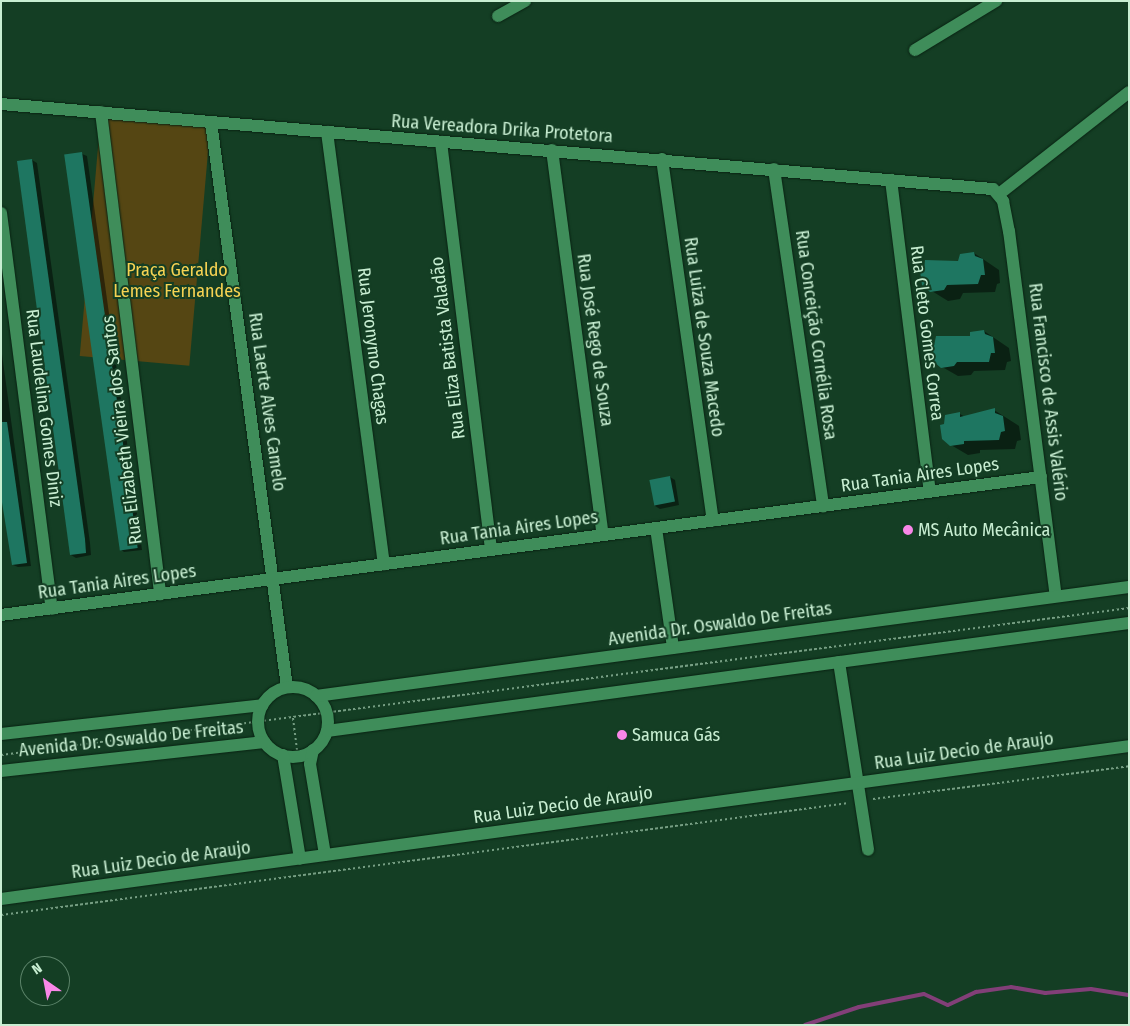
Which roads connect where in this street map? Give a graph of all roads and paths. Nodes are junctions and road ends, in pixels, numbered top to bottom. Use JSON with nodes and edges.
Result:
{"nodes":[{"id":1,"x":525,"y":1,"type":"edge"},
{"id":2,"x":996,"y":1,"type":"edge"},
{"id":3,"x":498,"y":16,"type":"dead end"},
{"id":4,"x":915,"y":50,"type":"dead end"},
{"id":5,"x":1129,"y":92,"type":"edge"},
{"id":6,"x":1,"y":104,"type":"edge"},
{"id":7,"x":101,"y":112,"type":"junction"},
{"id":8,"x":211,"y":122,"type":"junction"},
{"id":9,"x":327,"y":132,"type":"junction"},
{"id":10,"x":441,"y":142,"type":"junction"},
{"id":11,"x":552,"y":150,"type":"junction"},
{"id":12,"x":662,"y":159,"type":"junction"},
{"id":13,"x":774,"y":169,"type":"junction"},
{"id":14,"x":891,"y":180,"type":"junction"},
{"id":15,"x":999,"y":194,"type":"junction"},
{"id":16,"x":1,"y":212,"type":"edge"},
{"id":17,"x":1041,"y":476,"type":"junction"},
{"id":18,"x":930,"y":491,"type":"junction"},
{"id":19,"x":823,"y":506,"type":"junction"},
{"id":20,"x":713,"y":520,"type":"junction"},
{"id":21,"x":656,"y":528,"type":"junction"},
{"id":22,"x":603,"y":535,"type":"junction"},
{"id":23,"x":491,"y":550,"type":"junction"},
{"id":24,"x":384,"y":564,"type":"junction"},
{"id":25,"x":273,"y":579,"type":"junction"},
{"id":26,"x":1129,"y":587,"type":"edge"},
{"id":27,"x":160,"y":594,"type":"junction"},
{"id":28,"x":1056,"y":596,"type":"junction"},
{"id":29,"x":1129,"y":608,"type":"edge"},
{"id":30,"x":52,"y":609,"type":"junction"},
{"id":31,"x":1,"y":615,"type":"edge"},
{"id":32,"x":1129,"y":623,"type":"edge"},
{"id":33,"x":673,"y":648,"type":"junction"},
{"id":34,"x":839,"y":662,"type":"junction"},
{"id":35,"x":287,"y":687,"type":"junction"},
{"id":36,"x":316,"y":696,"type":"junction"},
{"id":37,"x":262,"y":705,"type":"junction"},
{"id":38,"x":327,"y":714,"type":"junction"},
{"id":39,"x":258,"y":723,"type":"junction"},
{"id":40,"x":327,"y":731,"type":"junction"},
{"id":41,"x":1,"y":734,"type":"edge"},
{"id":42,"x":264,"y":742,"type":"junction"},
{"id":43,"x":1129,"y":746,"type":"edge"},
{"id":44,"x":313,"y":750,"type":"junction"},
{"id":45,"x":1,"y":755,"type":"edge"},
{"id":46,"x":283,"y":755,"type":"junction"},
{"id":47,"x":1129,"y":766,"type":"edge"},
{"id":48,"x":1,"y":772,"type":"edge"},
{"id":49,"x":858,"y":783,"type":"junction"},
{"id":50,"x":861,"y":801,"type":"junction"},
{"id":51,"x":868,"y":850,"type":"dead end"},
{"id":52,"x":325,"y":855,"type":"junction"},
{"id":53,"x":300,"y":859,"type":"junction"},
{"id":54,"x":1,"y":899,"type":"edge"},
{"id":55,"x":1,"y":915,"type":"edge"}],
"edges":[{"from":1,"to":3,"type":"street"},
{"from":2,"to":4,"type":"street"},
{"from":5,"to":15,"type":"street"},
{"from":6,"to":7,"type":"street","name":"Rua Vereadora Drika Protetora"},
{"from":7,"to":8,"type":"street","name":"Rua Vereadora Drika Protetora"},
{"from":7,"to":27,"type":"street","name":"Rua Elizabeth Vieira dos Santos"},
{"from":8,"to":9,"type":"street","name":"Rua Vereadora Drika Protetora"},
{"from":8,"to":25,"type":"street","name":"Rua Laerte Alves Camelo"},
{"from":9,"to":10,"type":"street","name":"Rua Vereadora Drika Protetora"},
{"from":9,"to":24,"type":"street","name":"Rua Jeronymo Chagas"},
{"from":10,"to":11,"type":"street","name":"Rua Vereadora Drika Protetora"},
{"from":10,"to":23,"type":"street","name":"Rua Eliza Batista Valadão"},
{"from":11,"to":12,"type":"street","name":"Rua Vereadora Drika Protetora"},
{"from":11,"to":22,"type":"street","name":"Rua José Rego de Souza"},
{"from":12,"to":13,"type":"street","name":"Rua Vereadora Drika Protetora"},
{"from":12,"to":20,"type":"street","name":"Rua Luiza de Souza Macedo"},
{"from":13,"to":14,"type":"street","name":"Rua Vereadora Drika Protetora"},
{"from":13,"to":19,"type":"street","name":"Rua Conceição Cornélia Rosa"},
{"from":14,"to":15,"type":"street","name":"Rua Vereadora Drika Protetora"},
{"from":14,"to":18,"type":"street","name":"Rua Cleto Gomes Correa"},
{"from":15,"to":17,"type":"street","name":"Rua Francisco de Assis Valério"},
{"from":16,"to":30,"type":"street","name":"Rua Laudelina Gomes Diniz"},
{"from":17,"to":18,"type":"street","name":"Rua Tania Aires Lopes"},
{"from":17,"to":28,"type":"street","name":"Rua Francisco de Assis Valério"},
{"from":18,"to":19,"type":"street","name":"Rua Tania Aires Lopes"},
{"from":19,"to":20,"type":"street","name":"Rua Tania Aires Lopes"},
{"from":20,"to":21,"type":"street","name":"Rua Tania Aires Lopes"},
{"from":21,"to":22,"type":"street","name":"Rua Tania Aires Lopes"},
{"from":21,"to":33,"type":"street"},
{"from":22,"to":23,"type":"street","name":"Rua Tania Aires Lopes"},
{"from":23,"to":24,"type":"street","name":"Rua Tania Aires Lopes"},
{"from":24,"to":25,"type":"street","name":"Rua Tania Aires Lopes"},
{"from":25,"to":27,"type":"street","name":"Rua Tania Aires Lopes"},
{"from":25,"to":35,"type":"street","name":"Rua Laerte Alves Camelo"},
{"from":26,"to":28,"type":"street","name":"Avenida Dr. Oswaldo De Freitas"},
{"from":27,"to":30,"type":"street","name":"Rua Tania Aires Lopes"},
{"from":28,"to":33,"type":"street","name":"Avenida Dr. Oswaldo De Freitas"},
{"from":29,"to":38,"type":"path"},
{"from":30,"to":31,"type":"street","name":"Rua Tania Aires Lopes"},
{"from":32,"to":34,"type":"street"},
{"from":33,"to":36,"type":"street","name":"Avenida Dr. Oswaldo De Freitas"},
{"from":34,"to":40,"type":"street"},
{"from":34,"to":49,"type":"street"},
{"from":35,"to":36,"type":"street"},
{"from":35,"to":37,"type":"street"},
{"from":36,"to":38,"type":"street"},
{"from":37,"to":39,"type":"street"},
{"from":37,"to":41,"type":"street","name":"Avenida Dr. Oswaldo De Freitas"},
{"from":38,"to":39,"type":"path"},
{"from":38,"to":40,"type":"street"},
{"from":39,"to":42,"type":"street"},
{"from":39,"to":45,"type":"path"},
{"from":40,"to":44,"type":"street"},
{"from":42,"to":46,"type":"street"},
{"from":42,"to":48,"type":"street","name":"Avenida Dr. Oswaldo De Freitas"},
{"from":43,"to":49,"type":"street","name":"Rua Luiz Decio de Araujo"},
{"from":44,"to":46,"type":"street"},
{"from":44,"to":52,"type":"street"},
{"from":46,"to":53,"type":"street"},
{"from":47,"to":50,"type":"path"},
{"from":49,"to":50,"type":"street"},
{"from":49,"to":52,"type":"street","name":"Rua Luiz Decio de Araujo"},
{"from":50,"to":51,"type":"street"},
{"from":50,"to":55,"type":"path"},
{"from":52,"to":53,"type":"street","name":"Rua Luiz Decio de Araujo"},
{"from":53,"to":54,"type":"street","name":"Rua Luiz Decio de Araujo"}]}
